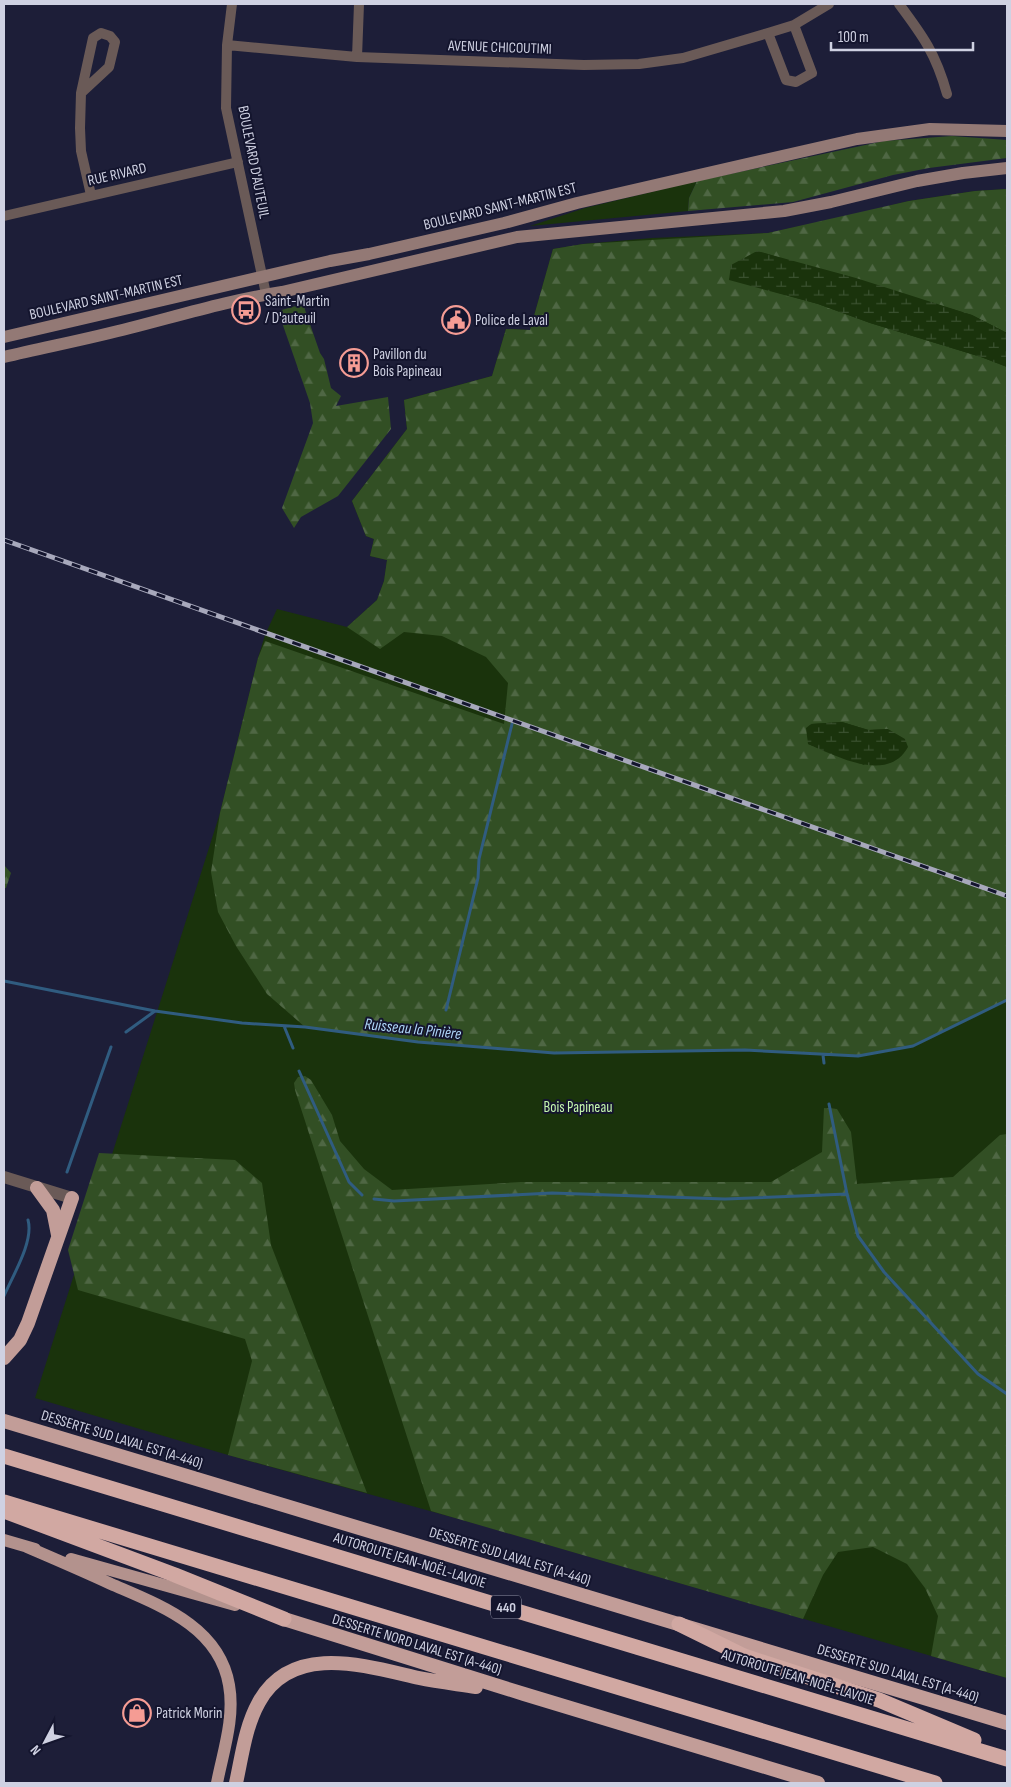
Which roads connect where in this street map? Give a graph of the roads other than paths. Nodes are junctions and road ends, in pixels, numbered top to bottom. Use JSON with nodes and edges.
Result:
{"nodes":[{"id":1,"x":232,"y":4,"type":"edge"},
{"id":2,"x":359,"y":4,"type":"edge"},
{"id":3,"x":829,"y":4,"type":"edge"},
{"id":4,"x":898,"y":4,"type":"edge"},
{"id":5,"x":794,"y":24,"type":"junction"},
{"id":6,"x":768,"y":34,"type":"junction"},
{"id":7,"x":227,"y":45,"type":"junction"},
{"id":8,"x":357,"y":57,"type":"junction"},
{"id":9,"x":81,"y":93,"type":"junction"},
{"id":10,"x":947,"y":94,"type":"dead end"},
{"id":11,"x":1007,"y":131,"type":"edge"},
{"id":12,"x":238,"y":162,"type":"junction"},
{"id":13,"x":1007,"y":168,"type":"edge"},
{"id":14,"x":92,"y":195,"type":"junction"},
{"id":15,"x":4,"y":216,"type":"edge"},
{"id":16,"x":442,"y":237,"type":"junction"},
{"id":17,"x":445,"y":253,"type":"junction"},
{"id":18,"x":352,"y":256,"type":"junction"},
{"id":19,"x":363,"y":272,"type":"junction"},
{"id":20,"x":262,"y":276,"type":"junction"},
{"id":21,"x":266,"y":294,"type":"junction"},
{"id":22,"x":4,"y":337,"type":"edge"},
{"id":23,"x":4,"y":357,"type":"edge"},
{"id":24,"x":4,"y":1177,"type":"edge"},
{"id":25,"x":37,"y":1188,"type":"junction"},
{"id":26,"x":72,"y":1198,"type":"joint"},
{"id":27,"x":58,"y":1238,"type":"junction"},
{"id":28,"x":4,"y":1358,"type":"edge"},
{"id":29,"x":4,"y":1420,"type":"edge"},
{"id":30,"x":4,"y":1456,"type":"edge"},
{"id":31,"x":4,"y":1502,"type":"edge"},
{"id":32,"x":4,"y":1511,"type":"edge"},
{"id":33,"x":4,"y":1540,"type":"edge"},
{"id":34,"x":27,"y":1547,"type":"junction"},
{"id":35,"x":284,"y":1619,"type":"junction"},
{"id":36,"x":679,"y":1624,"type":"junction"},
{"id":37,"x":524,"y":1694,"type":"junction"},
{"id":38,"x":1007,"y":1723,"type":"edge"},
{"id":39,"x":1007,"y":1754,"type":"edge"},
{"id":40,"x":1007,"y":1759,"type":"edge"},
{"id":41,"x":217,"y":1783,"type":"edge"},
{"id":42,"x":236,"y":1783,"type":"edge"},
{"id":43,"x":818,"y":1783,"type":"edge"},
{"id":44,"x":935,"y":1783,"type":"edge"}],
"edges":[{"from":1,"to":7,"type":"street","name":"BOULEVARD D'AUTEUIL"},
{"from":2,"to":8,"type":"street"},
{"from":3,"to":5,"type":"street","name":"AVENUE CHICOUTIMI"},
{"from":4,"to":10,"type":"street"},
{"from":5,"to":6,"type":"street","name":"AVENUE CHICOUTIMI"},
{"from":5,"to":6,"type":"street"},
{"from":6,"to":8,"type":"street","name":"AVENUE CHICOUTIMI"},
{"from":7,"to":8,"type":"street","name":"AVENUE CHICOUTIMI"},
{"from":7,"to":12,"type":"street","name":"BOULEVARD D'AUTEUIL"},
{"from":9,"to":9,"type":"street"},
{"from":9,"to":14,"type":"street"},
{"from":11,"to":16,"type":"main road","name":"BOULEVARD SAINT-MARTIN EST"},
{"from":12,"to":14,"type":"street","name":"RUE RIVARD"},
{"from":12,"to":20,"type":"street","name":"BOULEVARD D'AUTEUIL"},
{"from":13,"to":17,"type":"main road"},
{"from":14,"to":15,"type":"street","name":"RUE RIVARD"},
{"from":16,"to":17,"type":"main road"},
{"from":16,"to":18,"type":"main road","name":"BOULEVARD SAINT-MARTIN EST"},
{"from":17,"to":19,"type":"main road"},
{"from":18,"to":19,"type":"main road"},
{"from":18,"to":20,"type":"main road","name":"BOULEVARD SAINT-MARTIN EST"},
{"from":19,"to":21,"type":"main road"},
{"from":20,"to":21,"type":"street","name":"BOULEVARD D'AUTEUIL"},
{"from":20,"to":22,"type":"main road","name":"BOULEVARD SAINT-MARTIN EST"},
{"from":21,"to":23,"type":"main road"},
{"from":24,"to":25,"type":"street"},
{"from":25,"to":26,"type":"street"},
{"from":25,"to":27,"type":"highway"},
{"from":26,"to":27,"type":"highway"},
{"from":27,"to":28,"type":"highway"},
{"from":29,"to":36,"type":"highway","name":"DESSERTE SUD LAVAL EST (A-440)"},
{"from":30,"to":40,"type":"highway","name":"AUTOROUTE JEAN-NOËL-LAVOIE","number":"440"},
{"from":31,"to":44,"type":"highway"},
{"from":32,"to":35,"type":"highway"},
{"from":33,"to":34,"type":"main road","name":"DESSERTE NORD LAVAL EST (A-440)"},
{"from":34,"to":35,"type":"main road","name":"DESSERTE NORD LAVAL EST (A-440)"},
{"from":34,"to":41,"type":"main road"},
{"from":35,"to":37,"type":"highway","name":"DESSERTE NORD LAVAL EST (A-440)"},
{"from":36,"to":38,"type":"highway","name":"DESSERTE SUD LAVAL EST (A-440)"},
{"from":36,"to":39,"type":"highway"},
{"from":37,"to":42,"type":"highway"},
{"from":37,"to":43,"type":"highway","name":"DESSERTE NORD LAVAL EST (A-440)"}]}
